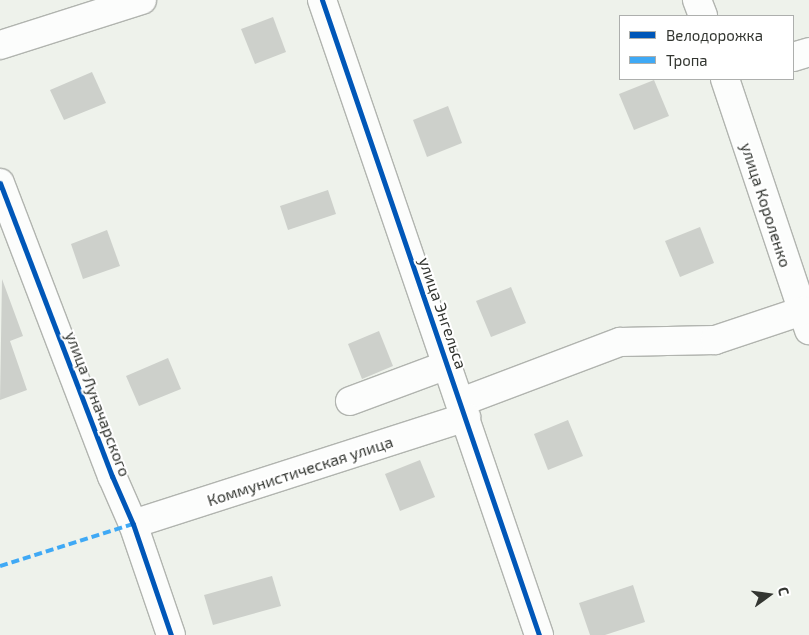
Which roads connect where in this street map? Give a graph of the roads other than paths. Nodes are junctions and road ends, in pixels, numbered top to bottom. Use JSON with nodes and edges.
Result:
{"nodes":[{"id":1,"x":142,"y":0,"type":"edge"},
{"id":2,"x":322,"y":0,"type":"edge"},
{"id":3,"x":697,"y":0,"type":"edge"},
{"id":4,"x":703,"y":15,"type":"edge"},
{"id":5,"x":0,"y":45,"type":"edge"},
{"id":6,"x":809,"y":52,"type":"edge"},
{"id":7,"x":794,"y":57,"type":"edge"},
{"id":8,"x":727,"y":80,"type":"edge"},
{"id":9,"x":0,"y":183,"type":"edge"},
{"id":10,"x":801,"y":281,"type":"edge"},
{"id":11,"x":805,"y":321,"type":"edge"},
{"id":12,"x":447,"y":365,"type":"junction"},
{"id":13,"x":350,"y":401,"type":"dead end"},
{"id":14,"x":463,"y":410,"type":"junction"},
{"id":15,"x":133,"y":524,"type":"junction"},
{"id":16,"x":171,"y":635,"type":"edge"},
{"id":17,"x":539,"y":635,"type":"edge"}],
"edges":[{"from":1,"to":5,"type":"street"},
{"from":2,"to":12,"type":"street","name":"улица Энгельса"},
{"from":3,"to":4,"type":"street"},
{"from":6,"to":7,"type":"street"},
{"from":8,"to":10,"type":"street","name":"улица Короленко"},
{"from":9,"to":15,"type":"street","name":"улица Луначарского"},
{"from":10,"to":11,"type":"street","name":"улица Короленко"},
{"from":11,"to":14,"type":"street","name":"Коммунистическая улица"},
{"from":12,"to":13,"type":"street"},
{"from":12,"to":14,"type":"street","name":"улица Энгельса"},
{"from":14,"to":15,"type":"street","name":"Коммунистическая улица"},
{"from":14,"to":17,"type":"street","name":"улица Энгельса"},
{"from":15,"to":16,"type":"street","name":"улица Луначарского"}]}
